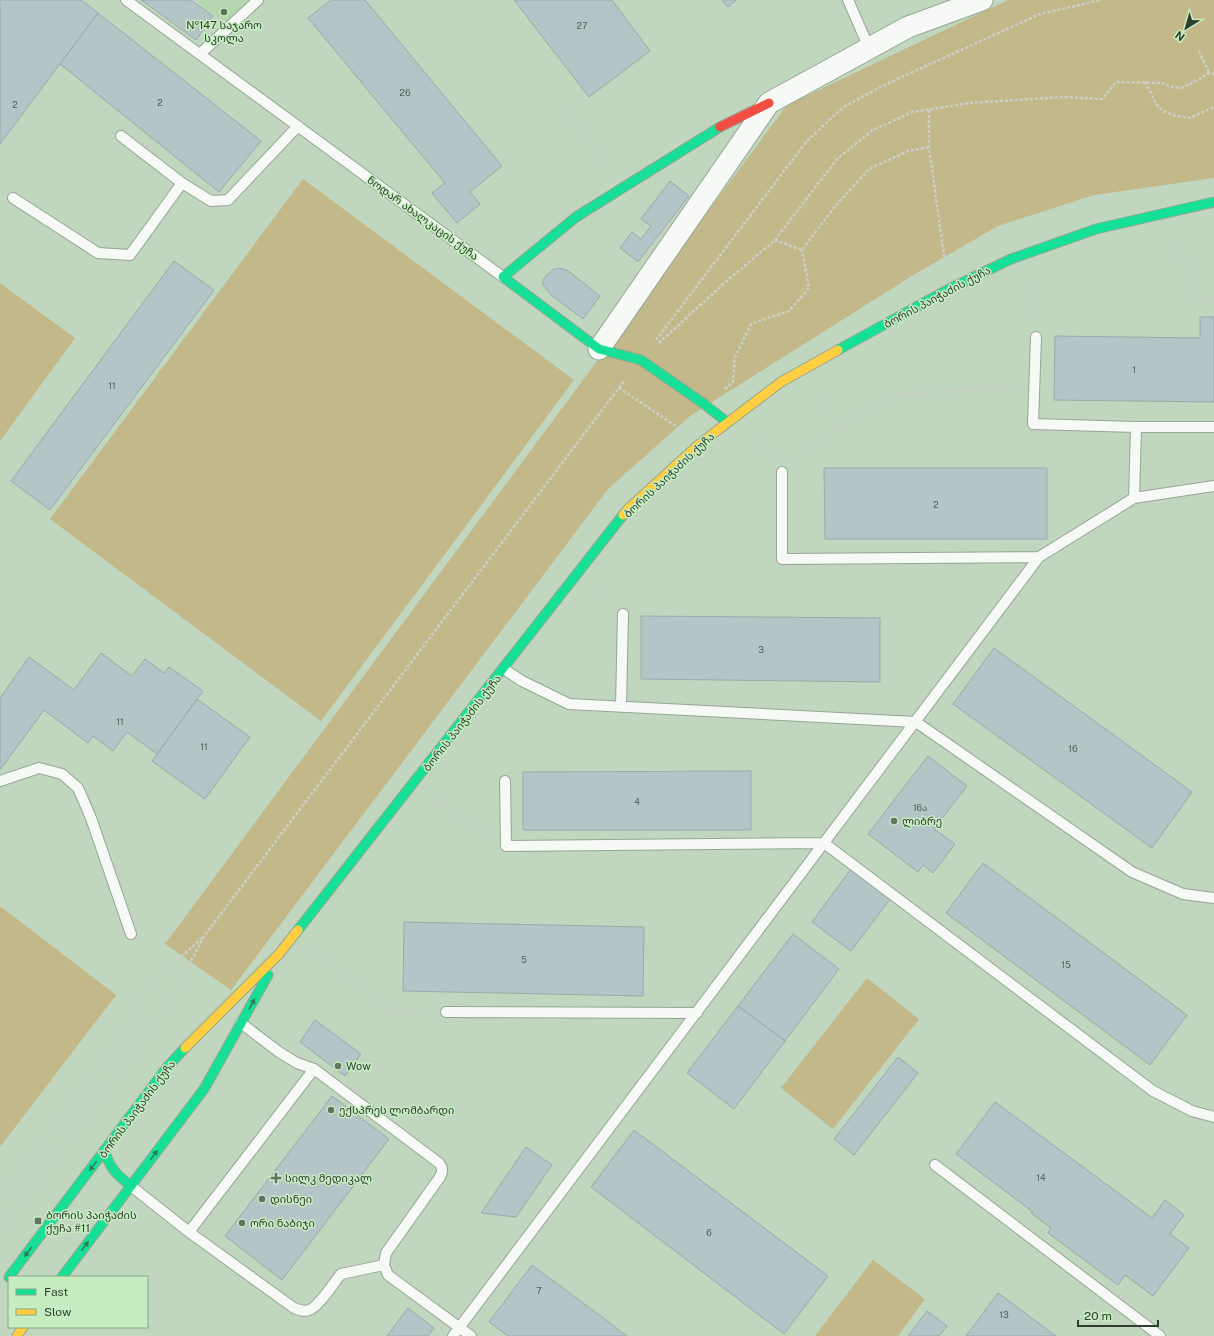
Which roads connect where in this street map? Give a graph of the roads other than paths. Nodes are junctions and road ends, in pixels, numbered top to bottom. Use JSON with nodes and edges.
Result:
{"nodes":[{"id":1,"x":126,"y":0,"type":"edge"},
{"id":2,"x":258,"y":0,"type":"edge"},
{"id":3,"x":848,"y":0,"type":"edge"},
{"id":4,"x":982,"y":0,"type":"edge"},
{"id":5,"x":869,"y":48,"type":"junction"},
{"id":6,"x":200,"y":54,"type":"junction"},
{"id":7,"x":769,"y":103,"type":"junction"},
{"id":8,"x":298,"y":126,"type":"junction"},
{"id":9,"x":120,"y":136,"type":"dead end"},
{"id":10,"x":182,"y":184,"type":"junction"},
{"id":11,"x":12,"y":198,"type":"dead end"},
{"id":12,"x":1214,"y":202,"type":"edge"},
{"id":13,"x":504,"y":277,"type":"junction"},
{"id":14,"x":1036,"y":336,"type":"road end"},
{"id":15,"x":598,"y":349,"type":"junction"},
{"id":16,"x":727,"y":422,"type":"junction"},
{"id":17,"x":1136,"y":427,"type":"junction"},
{"id":18,"x":1214,"y":427,"type":"edge"},
{"id":19,"x":782,"y":472,"type":"road end"},
{"id":20,"x":1214,"y":486,"type":"edge"},
{"id":21,"x":1134,"y":498,"type":"junction"},
{"id":22,"x":1039,"y":557,"type":"junction"},
{"id":23,"x":623,"y":614,"type":"dead end"},
{"id":24,"x":504,"y":669,"type":"junction"},
{"id":25,"x":621,"y":707,"type":"junction"},
{"id":26,"x":916,"y":722,"type":"junction"},
{"id":27,"x":0,"y":781,"type":"edge"},
{"id":28,"x":505,"y":781,"type":"dead end"},
{"id":29,"x":824,"y":843,"type":"junction"},
{"id":30,"x":1214,"y":898,"type":"edge"},
{"id":31,"x":131,"y":934,"type":"dead end"},
{"id":32,"x":279,"y":954,"type":"junction"},
{"id":33,"x":446,"y":1012,"type":"road end"},
{"id":34,"x":697,"y":1013,"type":"junction"},
{"id":35,"x":241,"y":1023,"type":"junction"},
{"id":36,"x":219,"y":1044,"type":"dead end"},
{"id":37,"x":219,"y":1063,"type":"junction"},
{"id":38,"x":314,"y":1069,"type":"junction"},
{"id":39,"x":1214,"y":1117,"type":"edge"},
{"id":40,"x":105,"y":1151,"type":"junction"},
{"id":41,"x":935,"y":1165,"type":"dead end"},
{"id":42,"x":131,"y":1186,"type":"junction"},
{"id":43,"x":189,"y":1232,"type":"junction"},
{"id":44,"x":384,"y":1265,"type":"junction"},
{"id":45,"x":10,"y":1276,"type":"edge"},
{"id":46,"x":63,"y":1276,"type":"edge"},
{"id":47,"x":460,"y":1327,"type":"junction"},
{"id":48,"x":23,"y":1328,"type":"edge"},
{"id":49,"x":17,"y":1336,"type":"edge"},
{"id":50,"x":453,"y":1336,"type":"edge"},
{"id":51,"x":471,"y":1336,"type":"edge"},
{"id":52,"x":1160,"y":1336,"type":"edge"}],
"edges":[{"from":1,"to":6,"type":"lane","name":"ნოდარ ახალკაცის ქუჩა"},
{"from":2,"to":6,"type":"lane"},
{"from":3,"to":5,"type":"lane"},
{"from":4,"to":5,"type":"street"},
{"from":5,"to":7,"type":"street"},
{"from":6,"to":8,"type":"lane","name":"ნოდარ ახალკაცის ქუჩა"},
{"from":7,"to":13,"type":"street"},
{"from":7,"to":15,"type":"street"},
{"from":8,"to":10,"type":"lane"},
{"from":8,"to":13,"type":"lane","name":"ნოდარ ახალკაცის ქუჩა"},
{"from":9,"to":10,"type":"lane"},
{"from":10,"to":11,"type":"lane"},
{"from":12,"to":16,"type":"street","name":"ბორის პაიჭაძის ქუჩა"},
{"from":13,"to":15,"type":"street","name":"ნოდარ ახალკაცის ქუჩა"},
{"from":14,"to":17,"type":"lane"},
{"from":15,"to":16,"type":"street","name":"ნოდარ ახალკაცის ქუჩა"},
{"from":16,"to":24,"type":"street","name":"ბორის პაიჭაძის ქუჩა"},
{"from":17,"to":18,"type":"lane"},
{"from":17,"to":21,"type":"lane"},
{"from":19,"to":22,"type":"lane"},
{"from":20,"to":21,"type":"lane"},
{"from":21,"to":22,"type":"lane"},
{"from":22,"to":26,"type":"lane"},
{"from":23,"to":25,"type":"lane"},
{"from":24,"to":25,"type":"lane"},
{"from":24,"to":32,"type":"street","name":"ბორის პაიჭაძის ქუჩა"},
{"from":25,"to":26,"type":"lane"},
{"from":26,"to":29,"type":"lane"},
{"from":26,"to":30,"type":"lane"},
{"from":27,"to":31,"type":"lane"},
{"from":28,"to":29,"type":"lane"},
{"from":29,"to":34,"type":"lane"},
{"from":29,"to":39,"type":"lane"},
{"from":35,"to":32,"type":"street","name":"ბორის პაიჭაძის ქუჩა","one_way":true},
{"from":32,"to":40,"type":"street","name":"ბორის პაიჭაძის ქუჩა"},
{"from":33,"to":34,"type":"lane"},
{"from":34,"to":47,"type":"lane"},
{"from":35,"to":37,"type":"street","name":"ბორის პაიჭაძის ქუჩა"},
{"from":35,"to":38,"type":"lane"},
{"from":36,"to":37,"type":"street"},
{"from":42,"to":37,"type":"street","name":"ბორის პაიჭაძის ქუჩა","one_way":true},
{"from":38,"to":43,"type":"lane"},
{"from":38,"to":44,"type":"lane"},
{"from":40,"to":42,"type":"street"},
{"from":40,"to":45,"type":"street","name":"ბორის პაიჭაძის ქუჩა","one_way":true},
{"from":41,"to":52,"type":"lane"},
{"from":42,"to":43,"type":"lane"},
{"from":46,"to":42,"type":"street","name":"ბორის პაიჭაძის ქუჩა","one_way":true},
{"from":43,"to":44,"type":"lane"},
{"from":44,"to":47,"type":"lane"},
{"from":47,"to":50,"type":"lane"},
{"from":47,"to":51,"type":"lane"},
{"from":48,"to":49,"type":"street"}]}
